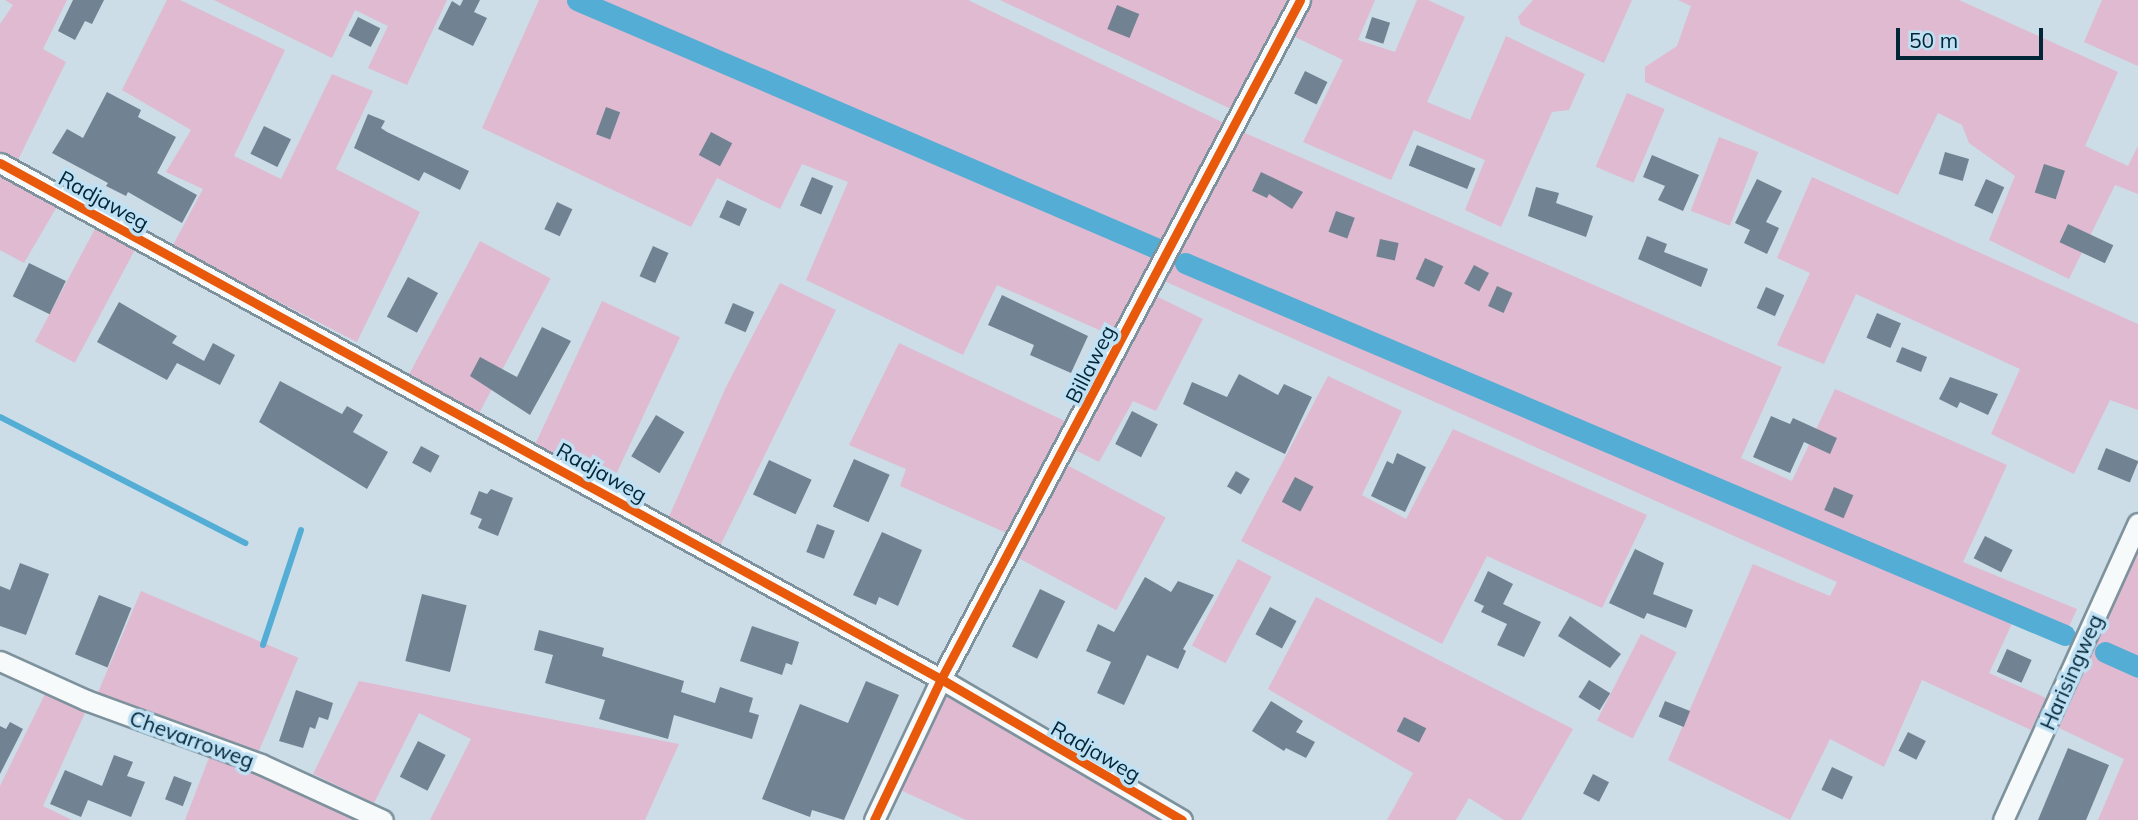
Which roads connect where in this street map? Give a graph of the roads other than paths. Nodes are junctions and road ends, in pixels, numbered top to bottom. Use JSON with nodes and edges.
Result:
{"nodes":[{"id":1,"x":1300,"y":0,"type":"edge"},
{"id":2,"x":0,"y":163,"type":"edge"},
{"id":3,"x":2138,"y":523,"type":"edge"},
{"id":4,"x":0,"y":661,"type":"edge"},
{"id":5,"x":941,"y":679,"type":"junction"},
{"id":6,"x":383,"y":820,"type":"edge"},
{"id":7,"x":874,"y":820,"type":"edge"},
{"id":8,"x":1182,"y":820,"type":"edge"},
{"id":9,"x":2003,"y":820,"type":"edge"}],
"edges":[{"from":1,"to":5,"type":"street","name":"Billaweg"},
{"from":2,"to":5,"type":"street","name":"Radjaweg"},
{"from":3,"to":9,"type":"street","name":"Harisingweg"},
{"from":4,"to":6,"type":"street","name":"Chevarroweg"},
{"from":5,"to":7,"type":"street","name":"Billaweg"},
{"from":5,"to":8,"type":"street","name":"Radjaweg"}]}
